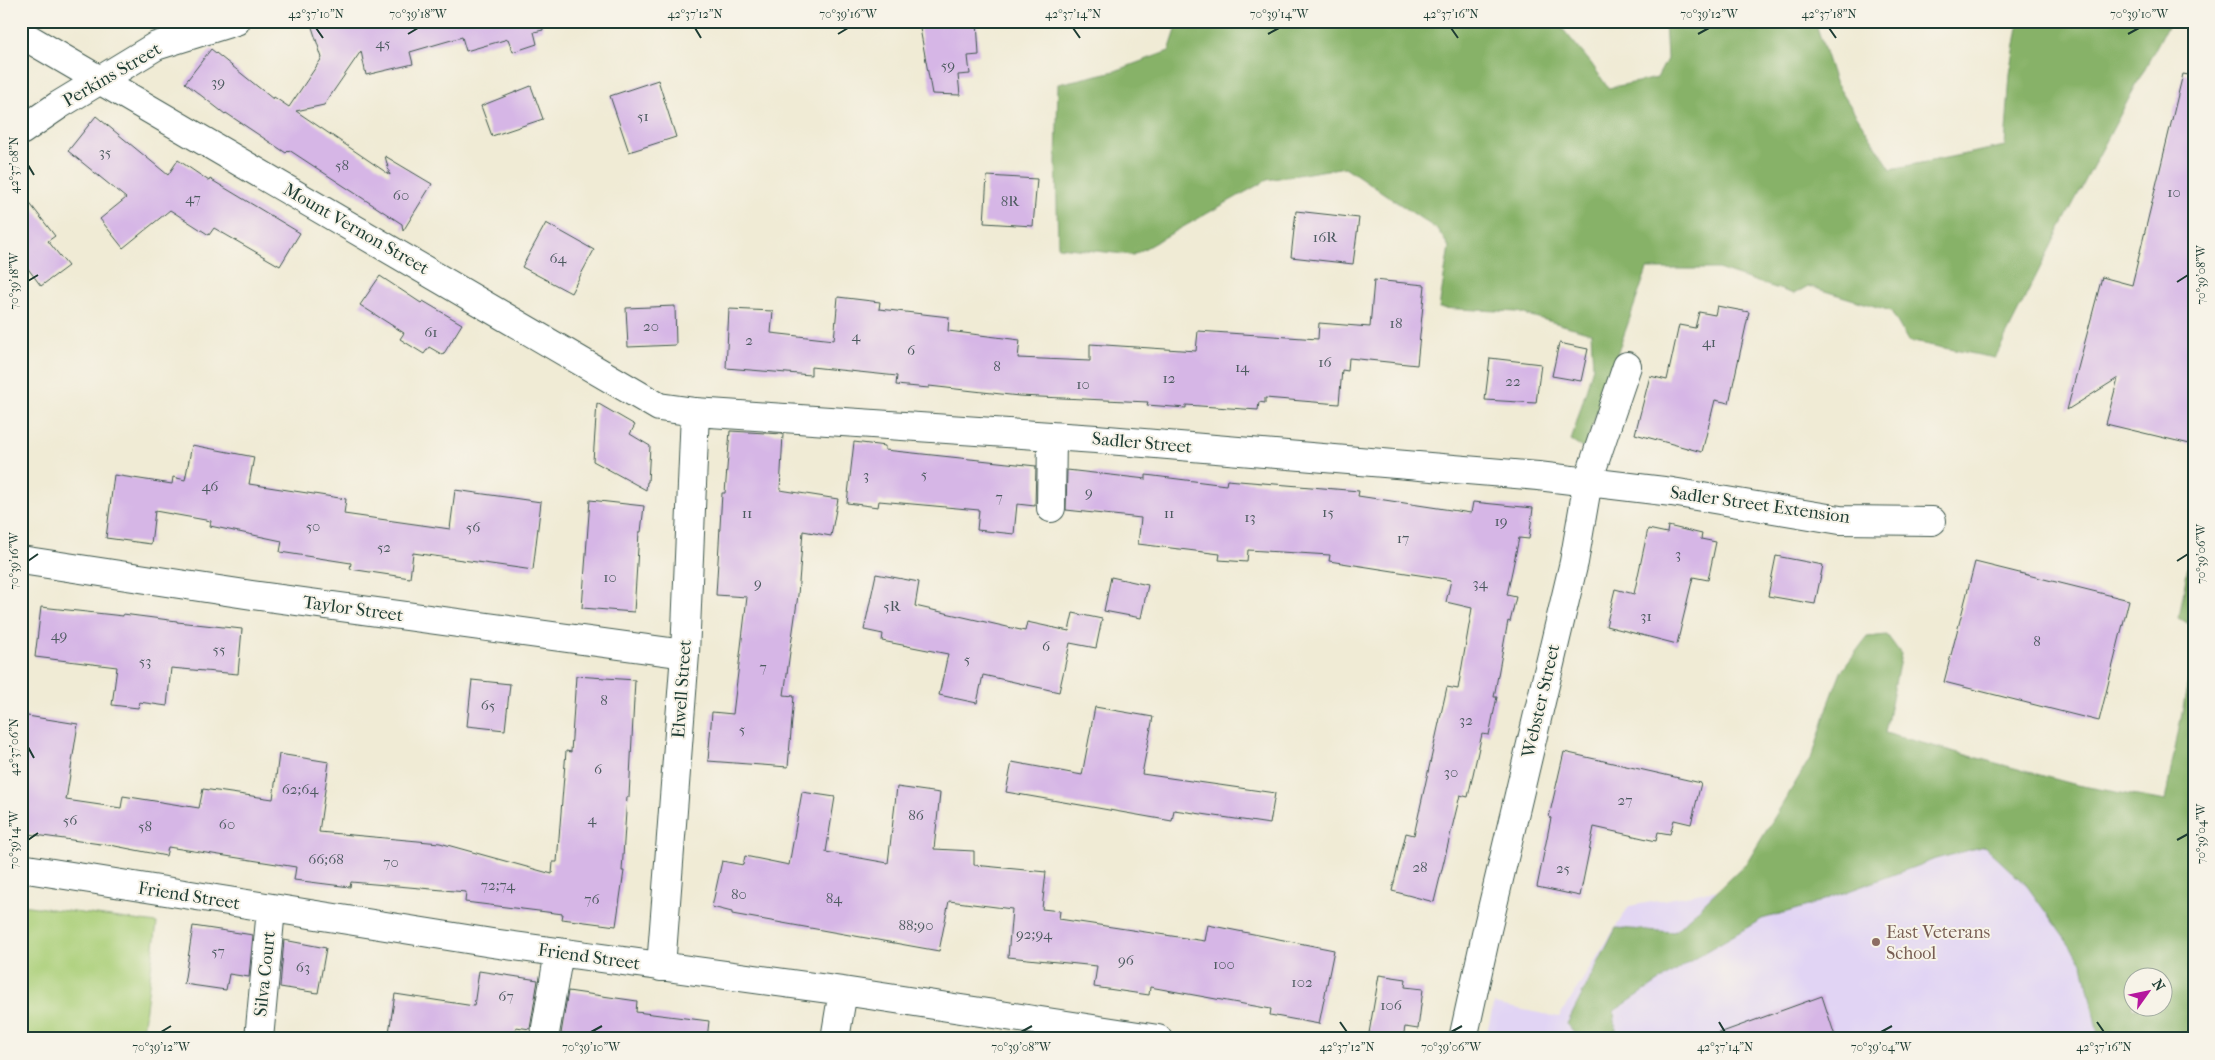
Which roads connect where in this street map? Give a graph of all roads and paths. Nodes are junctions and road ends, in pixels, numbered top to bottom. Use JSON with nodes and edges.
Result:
{"nodes":[{"id":1,"x":236,"y":21,"type":"edge"},
{"id":2,"x":21,"y":34,"type":"edge"},
{"id":3,"x":101,"y":80,"type":"junction"},
{"id":4,"x":21,"y":130,"type":"edge"},
{"id":5,"x":1627,"y":366,"type":"dead end"},
{"id":6,"x":695,"y":412,"type":"junction"},
{"id":7,"x":1052,"y":437,"type":"junction"},
{"id":8,"x":1588,"y":481,"type":"junction"},
{"id":9,"x":1051,"y":508,"type":"dead end"},
{"id":10,"x":1932,"y":521,"type":"dead end"},
{"id":11,"x":21,"y":560,"type":"edge"},
{"id":12,"x":685,"y":654,"type":"junction"},
{"id":13,"x":21,"y":868,"type":"edge"},
{"id":14,"x":271,"y":909,"type":"junction"},
{"id":15,"x":559,"y":952,"type":"junction"},
{"id":16,"x":661,"y":967,"type":"junction"},
{"id":17,"x":843,"y":991,"type":"junction"},
{"id":18,"x":1153,"y":1038,"type":"edge"},
{"id":19,"x":259,"y":1039,"type":"edge"},
{"id":20,"x":544,"y":1039,"type":"edge"},
{"id":21,"x":834,"y":1039,"type":"edge"},
{"id":22,"x":1463,"y":1039,"type":"edge"}],
"edges":[{"from":1,"to":3,"type":"street","name":"Perkins Street"},
{"from":2,"to":3,"type":"street","name":"Mount Vernon Street"},
{"from":3,"to":4,"type":"street","name":"Perkins Street"},
{"from":3,"to":6,"type":"street","name":"Mount Vernon Street"},
{"from":5,"to":8,"type":"street","name":"Webster Street"},
{"from":6,"to":7,"type":"street","name":"Sadler Street"},
{"from":6,"to":12,"type":"street","name":"Elwell Street"},
{"from":7,"to":8,"type":"street","name":"Sadler Street"},
{"from":7,"to":9,"type":"street"},
{"from":8,"to":10,"type":"street","name":"Sadler Street Extension"},
{"from":8,"to":22,"type":"street","name":"Webster Street"},
{"from":11,"to":12,"type":"street","name":"Taylor Street"},
{"from":12,"to":16,"type":"street","name":"Elwell Street"},
{"from":13,"to":14,"type":"street","name":"Friend Street"},
{"from":14,"to":15,"type":"street","name":"Friend Street"},
{"from":14,"to":19,"type":"street","name":"Silva Court"},
{"from":15,"to":16,"type":"street","name":"Friend Street"},
{"from":15,"to":20,"type":"street"},
{"from":16,"to":17,"type":"street","name":"Friend Street"},
{"from":17,"to":18,"type":"street","name":"Friend Street"},
{"from":17,"to":21,"type":"street"}]}
